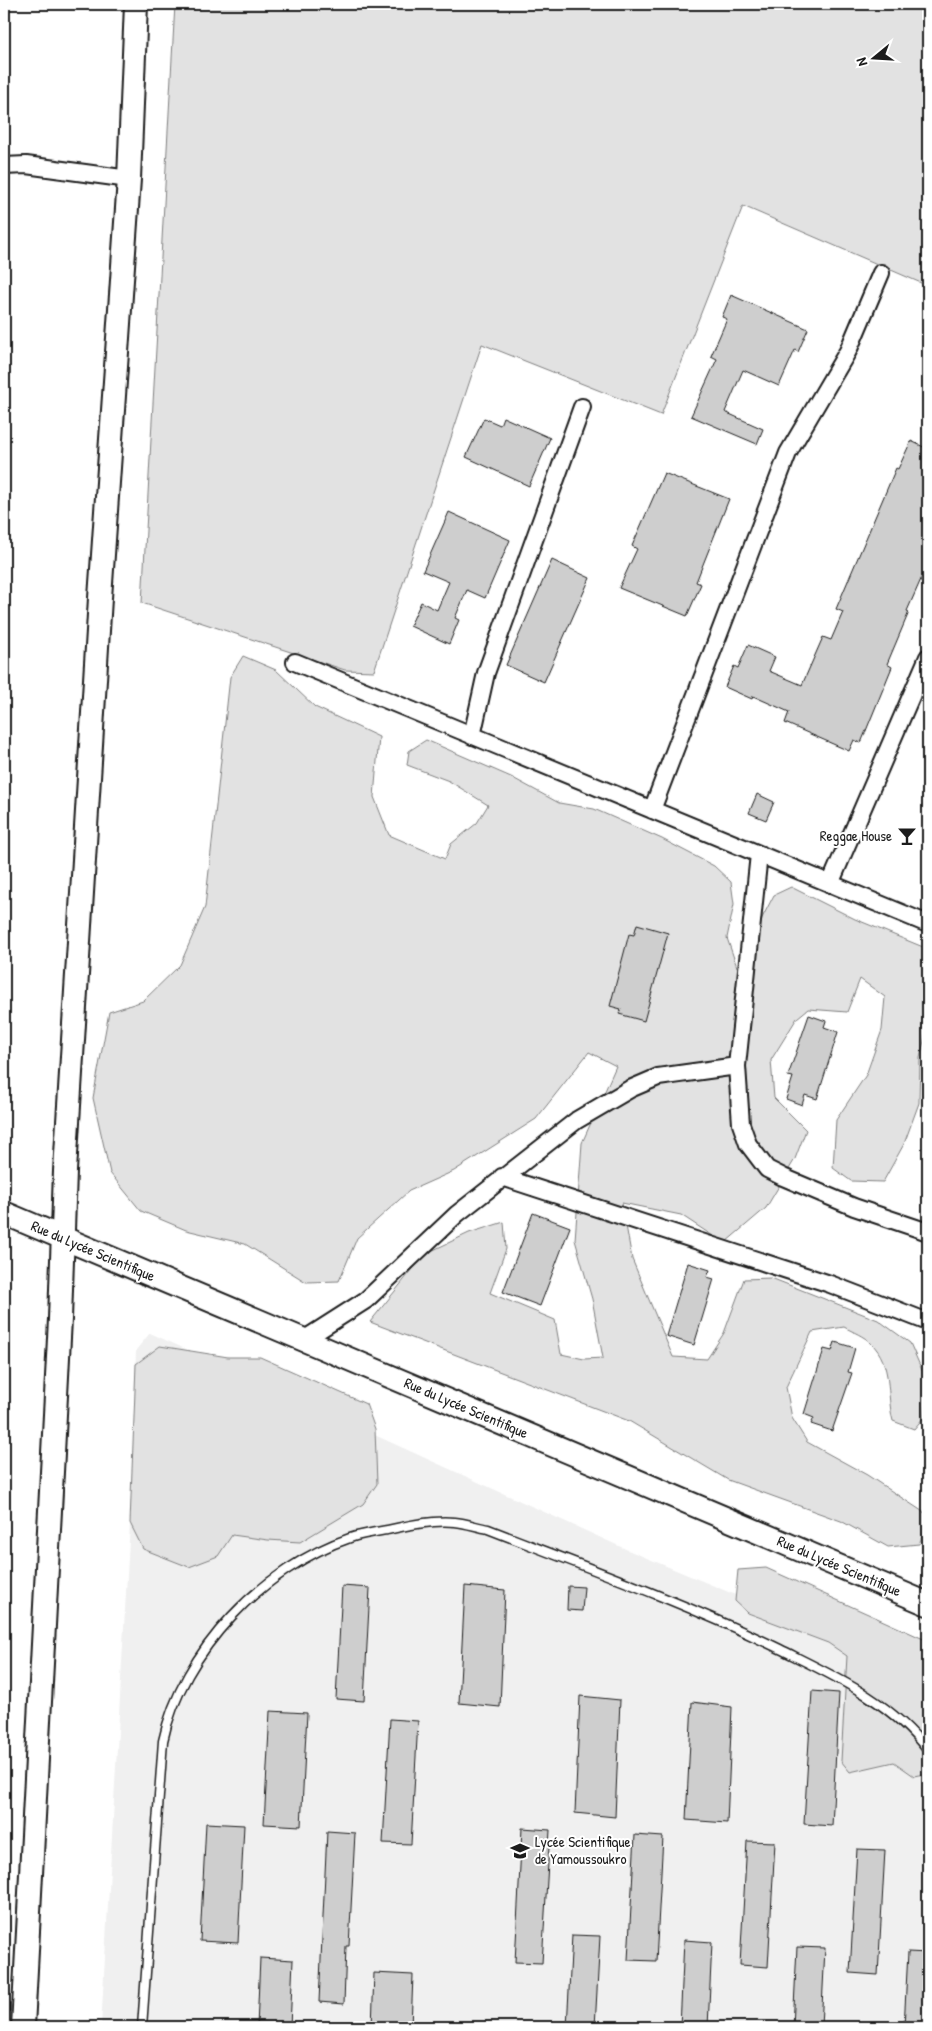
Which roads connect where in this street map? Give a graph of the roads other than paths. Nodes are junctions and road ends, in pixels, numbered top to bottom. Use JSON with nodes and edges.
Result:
{"nodes":[{"id":1,"x":136,"y":4,"type":"edge"},
{"id":2,"x":4,"y":166,"type":"edge"},
{"id":3,"x":129,"y":179,"type":"junction"},
{"id":4,"x":881,"y":273,"type":"dead end"},
{"id":5,"x":582,"y":407,"type":"dead end"},
{"id":6,"x":928,"y":657,"type":"edge"},
{"id":7,"x":295,"y":662,"type":"dead end"},
{"id":8,"x":472,"y":736,"type":"junction"},
{"id":9,"x":652,"y":810,"type":"junction"},
{"id":10,"x":759,"y":854,"type":"junction"},
{"id":11,"x":830,"y":884,"type":"junction"},
{"id":12,"x":928,"y":924,"type":"edge"},
{"id":13,"x":737,"y":1066,"type":"junction"},
{"id":14,"x":502,"y":1177,"type":"junction"},
{"id":15,"x":4,"y":1213,"type":"edge"},
{"id":16,"x":928,"y":1232,"type":"edge"},
{"id":17,"x":63,"y":1238,"type":"junction"},
{"id":18,"x":928,"y":1322,"type":"edge"},
{"id":19,"x":305,"y":1339,"type":"junction"},
{"id":20,"x":928,"y":1604,"type":"edge"},
{"id":21,"x":928,"y":1751,"type":"edge"},
{"id":22,"x":23,"y":2027,"type":"edge"},
{"id":23,"x":142,"y":2027,"type":"edge"}],
"edges":[{"from":1,"to":3,"type":"street"},
{"from":2,"to":3,"type":"street"},
{"from":3,"to":17,"type":"street"},
{"from":4,"to":9,"type":"street"},
{"from":5,"to":8,"type":"street"},
{"from":6,"to":11,"type":"street"},
{"from":7,"to":8,"type":"street"},
{"from":8,"to":9,"type":"street"},
{"from":9,"to":10,"type":"street"},
{"from":10,"to":11,"type":"street"},
{"from":10,"to":13,"type":"street"},
{"from":11,"to":12,"type":"street"},
{"from":13,"to":14,"type":"street"},
{"from":13,"to":16,"type":"street"},
{"from":14,"to":18,"type":"street"},
{"from":14,"to":19,"type":"street"},
{"from":15,"to":17,"type":"street","name":"Rue du Lycée Scientifique"},
{"from":17,"to":19,"type":"street","name":"Rue du Lycée Scientifique"},
{"from":17,"to":22,"type":"street"},
{"from":19,"to":20,"type":"street","name":"Rue du Lycée Scientifique"},
{"from":21,"to":23,"type":"lane"}]}
